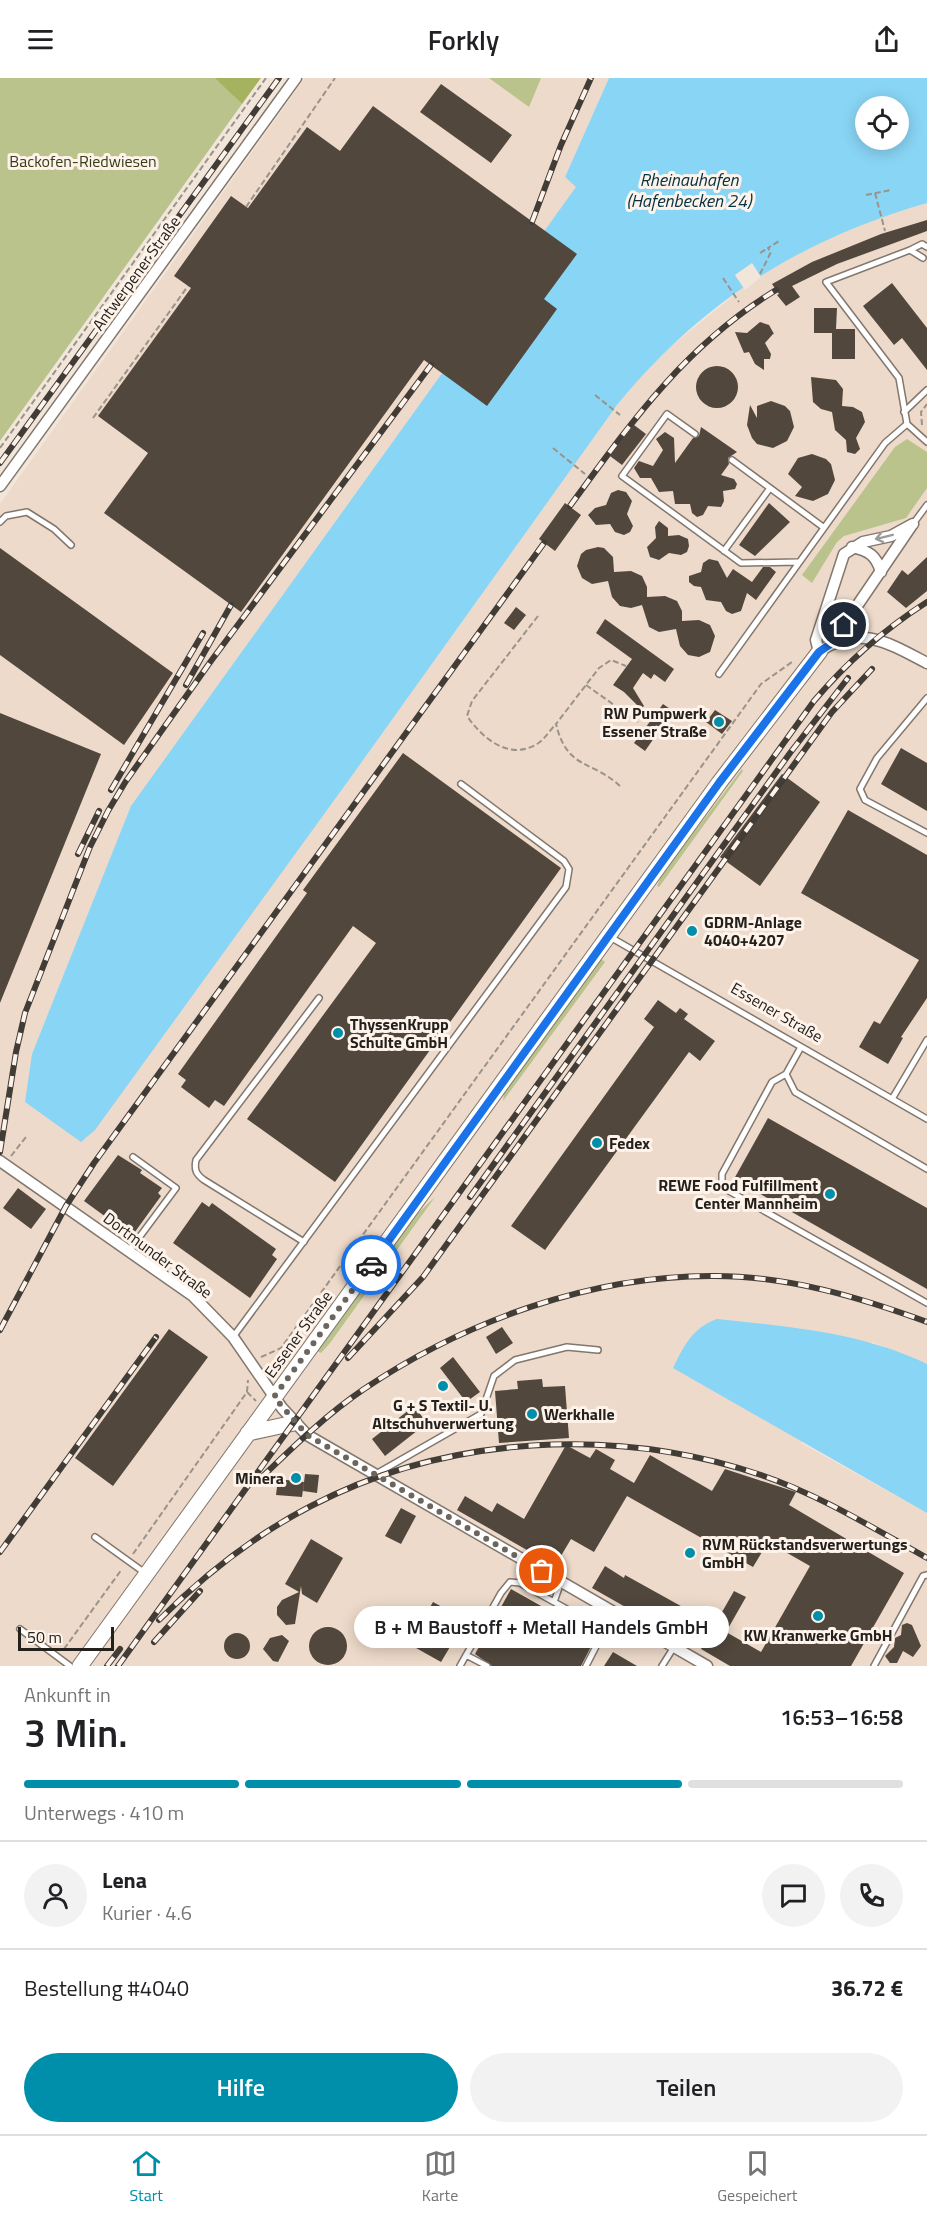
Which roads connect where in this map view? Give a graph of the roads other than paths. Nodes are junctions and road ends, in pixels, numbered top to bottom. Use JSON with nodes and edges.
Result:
{"nodes":[{"id":1,"x":296,"y":78,"type":"edge"},
{"id":2,"x":927,"y":237,"type":"edge"},
{"id":3,"x":925,"y":245,"type":"edge"},
{"id":4,"x":910,"y":249,"type":"junction"},
{"id":5,"x":922,"y":258,"type":"dead end"},
{"id":6,"x":927,"y":390,"type":"edge"},
{"id":7,"x":904,"y":412,"type":"junction"},
{"id":8,"x":907,"y":424,"type":"junction"},
{"id":9,"x":695,"y":434,"type":"dead end"},
{"id":10,"x":927,"y":442,"type":"edge"},
{"id":11,"x":732,"y":460,"type":"dead end"},
{"id":12,"x":0,"y":486,"type":"edge"},
{"id":13,"x":770,"y":488,"type":"junction"},
{"id":14,"x":927,"y":505,"type":"edge"},
{"id":15,"x":0,"y":522,"type":"edge"},
{"id":16,"x":913,"y":524,"type":"junction"},
{"id":17,"x":823,"y":527,"type":"junction"},
{"id":18,"x":71,"y":545,"type":"dead end"},
{"id":19,"x":852,"y":547,"type":"junction"},
{"id":20,"x":724,"y":551,"type":"junction"},
{"id":21,"x":798,"y":562,"type":"junction"},
{"id":22,"x":881,"y":572,"type":"junction"},
{"id":23,"x":843,"y":639,"type":"junction"},
{"id":24,"x":819,"y":651,"type":"junction"},
{"id":25,"x":927,"y":663,"type":"edge"},
{"id":26,"x":719,"y":674,"type":"dead end"},
{"id":27,"x":927,"y":698,"type":"edge"},
{"id":28,"x":461,"y":784,"type":"dead end"},
{"id":29,"x":927,"y":833,"type":"edge"},
{"id":30,"x":609,"y":936,"type":"junction"},
{"id":31,"x":319,"y":998,"type":"dead end"},
{"id":32,"x":927,"y":1040,"type":"edge"},
{"id":33,"x":801,"y":1047,"type":"junction"},
{"id":34,"x":786,"y":1074,"type":"junction"},
{"id":35,"x":892,"y":1099,"type":"junction"},
{"id":36,"x":927,"y":1119,"type":"edge"},
{"id":37,"x":133,"y":1157,"type":"dead end"},
{"id":38,"x":3,"y":1162,"type":"edge"},
{"id":39,"x":927,"y":1169,"type":"edge"},
{"id":40,"x":304,"y":1242,"type":"junction"},
{"id":41,"x":129,"y":1251,"type":"junction"},
{"id":42,"x":927,"y":1303,"type":"edge"},
{"id":43,"x":233,"y":1337,"type":"junction"},
{"id":44,"x":598,"y":1350,"type":"dead end"},
{"id":45,"x":274,"y":1397,"type":"junction"},
{"id":46,"x":294,"y":1423,"type":"junction"},
{"id":47,"x":248,"y":1433,"type":"junction"},
{"id":48,"x":374,"y":1475,"type":"junction"},
{"id":49,"x":95,"y":1537,"type":"dead end"},
{"id":50,"x":146,"y":1574,"type":"junction"},
{"id":51,"x":927,"y":1575,"type":"edge"},
{"id":52,"x":561,"y":1582,"type":"junction"},
{"id":53,"x":554,"y":1602,"type":"junction"},
{"id":54,"x":20,"y":1629,"type":"dead end"},
{"id":55,"x":674,"y":1647,"type":"junction"},
{"id":56,"x":466,"y":1655,"type":"junction"},
{"id":57,"x":70,"y":1666,"type":"edge"},
{"id":58,"x":80,"y":1666,"type":"edge"},
{"id":59,"x":460,"y":1666,"type":"edge"},
{"id":60,"x":487,"y":1666,"type":"edge"},
{"id":61,"x":586,"y":1666,"type":"edge"},
{"id":62,"x":662,"y":1666,"type":"edge"},
{"id":63,"x":707,"y":1666,"type":"edge"},
{"id":64,"x":874,"y":1666,"type":"edge"}],
"edges":[{"from":1,"to":12,"type":"street","name":"Antwerpener Straße"},
{"from":2,"to":3,"type":"lane"},
{"from":3,"to":4,"type":"lane"},
{"from":4,"to":5,"type":"lane"},
{"from":4,"to":7,"type":"lane"},
{"from":6,"to":7,"type":"lane"},
{"from":7,"to":8,"type":"lane"},
{"from":8,"to":10,"type":"lane"},
{"from":8,"to":17,"type":"lane"},
{"from":9,"to":20,"type":"lane"},
{"from":11,"to":13,"type":"lane"},
{"from":13,"to":17,"type":"lane"},
{"from":13,"to":20,"type":"lane"},
{"from":14,"to":16,"type":"lane"},
{"from":15,"to":18,"type":"lane"},
{"from":16,"to":19,"type":"street","one_way":true},
{"from":16,"to":22,"type":"street"},
{"from":17,"to":21,"type":"lane"},
{"from":19,"to":22,"type":"street"},
{"from":19,"to":24,"type":"street"},
{"from":20,"to":21,"type":"lane"},
{"from":21,"to":26,"type":"lane"},
{"from":22,"to":23,"type":"street"},
{"from":23,"to":24,"type":"street"},
{"from":23,"to":25,"type":"street"},
{"from":24,"to":30,"type":"street","name":"Essener Straße"},
{"from":27,"to":29,"type":"lane"},
{"from":28,"to":40,"type":"lane"},
{"from":30,"to":33,"type":"lane","name":"Essener Straße"},
{"from":30,"to":45,"type":"street","name":"Essener Straße"},
{"from":31,"to":40,"type":"lane"},
{"from":32,"to":35,"type":"lane"},
{"from":33,"to":34,"type":"lane"},
{"from":33,"to":35,"type":"lane","name":"Essener Straße"},
{"from":34,"to":39,"type":"lane"},
{"from":34,"to":42,"type":"lane"},
{"from":35,"to":36,"type":"lane","name":"Essener Straße"},
{"from":37,"to":41,"type":"lane"},
{"from":38,"to":41,"type":"street","name":"Dortmunder Straße"},
{"from":40,"to":43,"type":"lane"},
{"from":41,"to":43,"type":"street","name":"Dortmunder Straße"},
{"from":43,"to":45,"type":"street","name":"Dortmunder Straße"},
{"from":44,"to":48,"type":"lane"},
{"from":45,"to":46,"type":"street","name":"Dortmunder Straße"},
{"from":45,"to":47,"type":"street","name":"Essener Straße"},
{"from":46,"to":47,"type":"street"},
{"from":46,"to":48,"type":"street","name":"Dortmunder Straße"},
{"from":47,"to":50,"type":"street","name":"Essener Straße"},
{"from":48,"to":52,"type":"street","name":"Dortmunder Straße"},
{"from":49,"to":50,"type":"lane"},
{"from":50,"to":58,"type":"street","name":"Essener Straße"},
{"from":51,"to":64,"type":"lane"},
{"from":52,"to":53,"type":"lane"},
{"from":52,"to":55,"type":"street","name":"Dortmunder Straße"},
{"from":53,"to":56,"type":"lane"},
{"from":53,"to":61,"type":"lane"},
{"from":54,"to":57,"type":"lane"},
{"from":55,"to":62,"type":"lane"},
{"from":55,"to":63,"type":"street","name":"Dortmunder Straße"},
{"from":56,"to":59,"type":"lane"},
{"from":56,"to":60,"type":"lane"}]}
